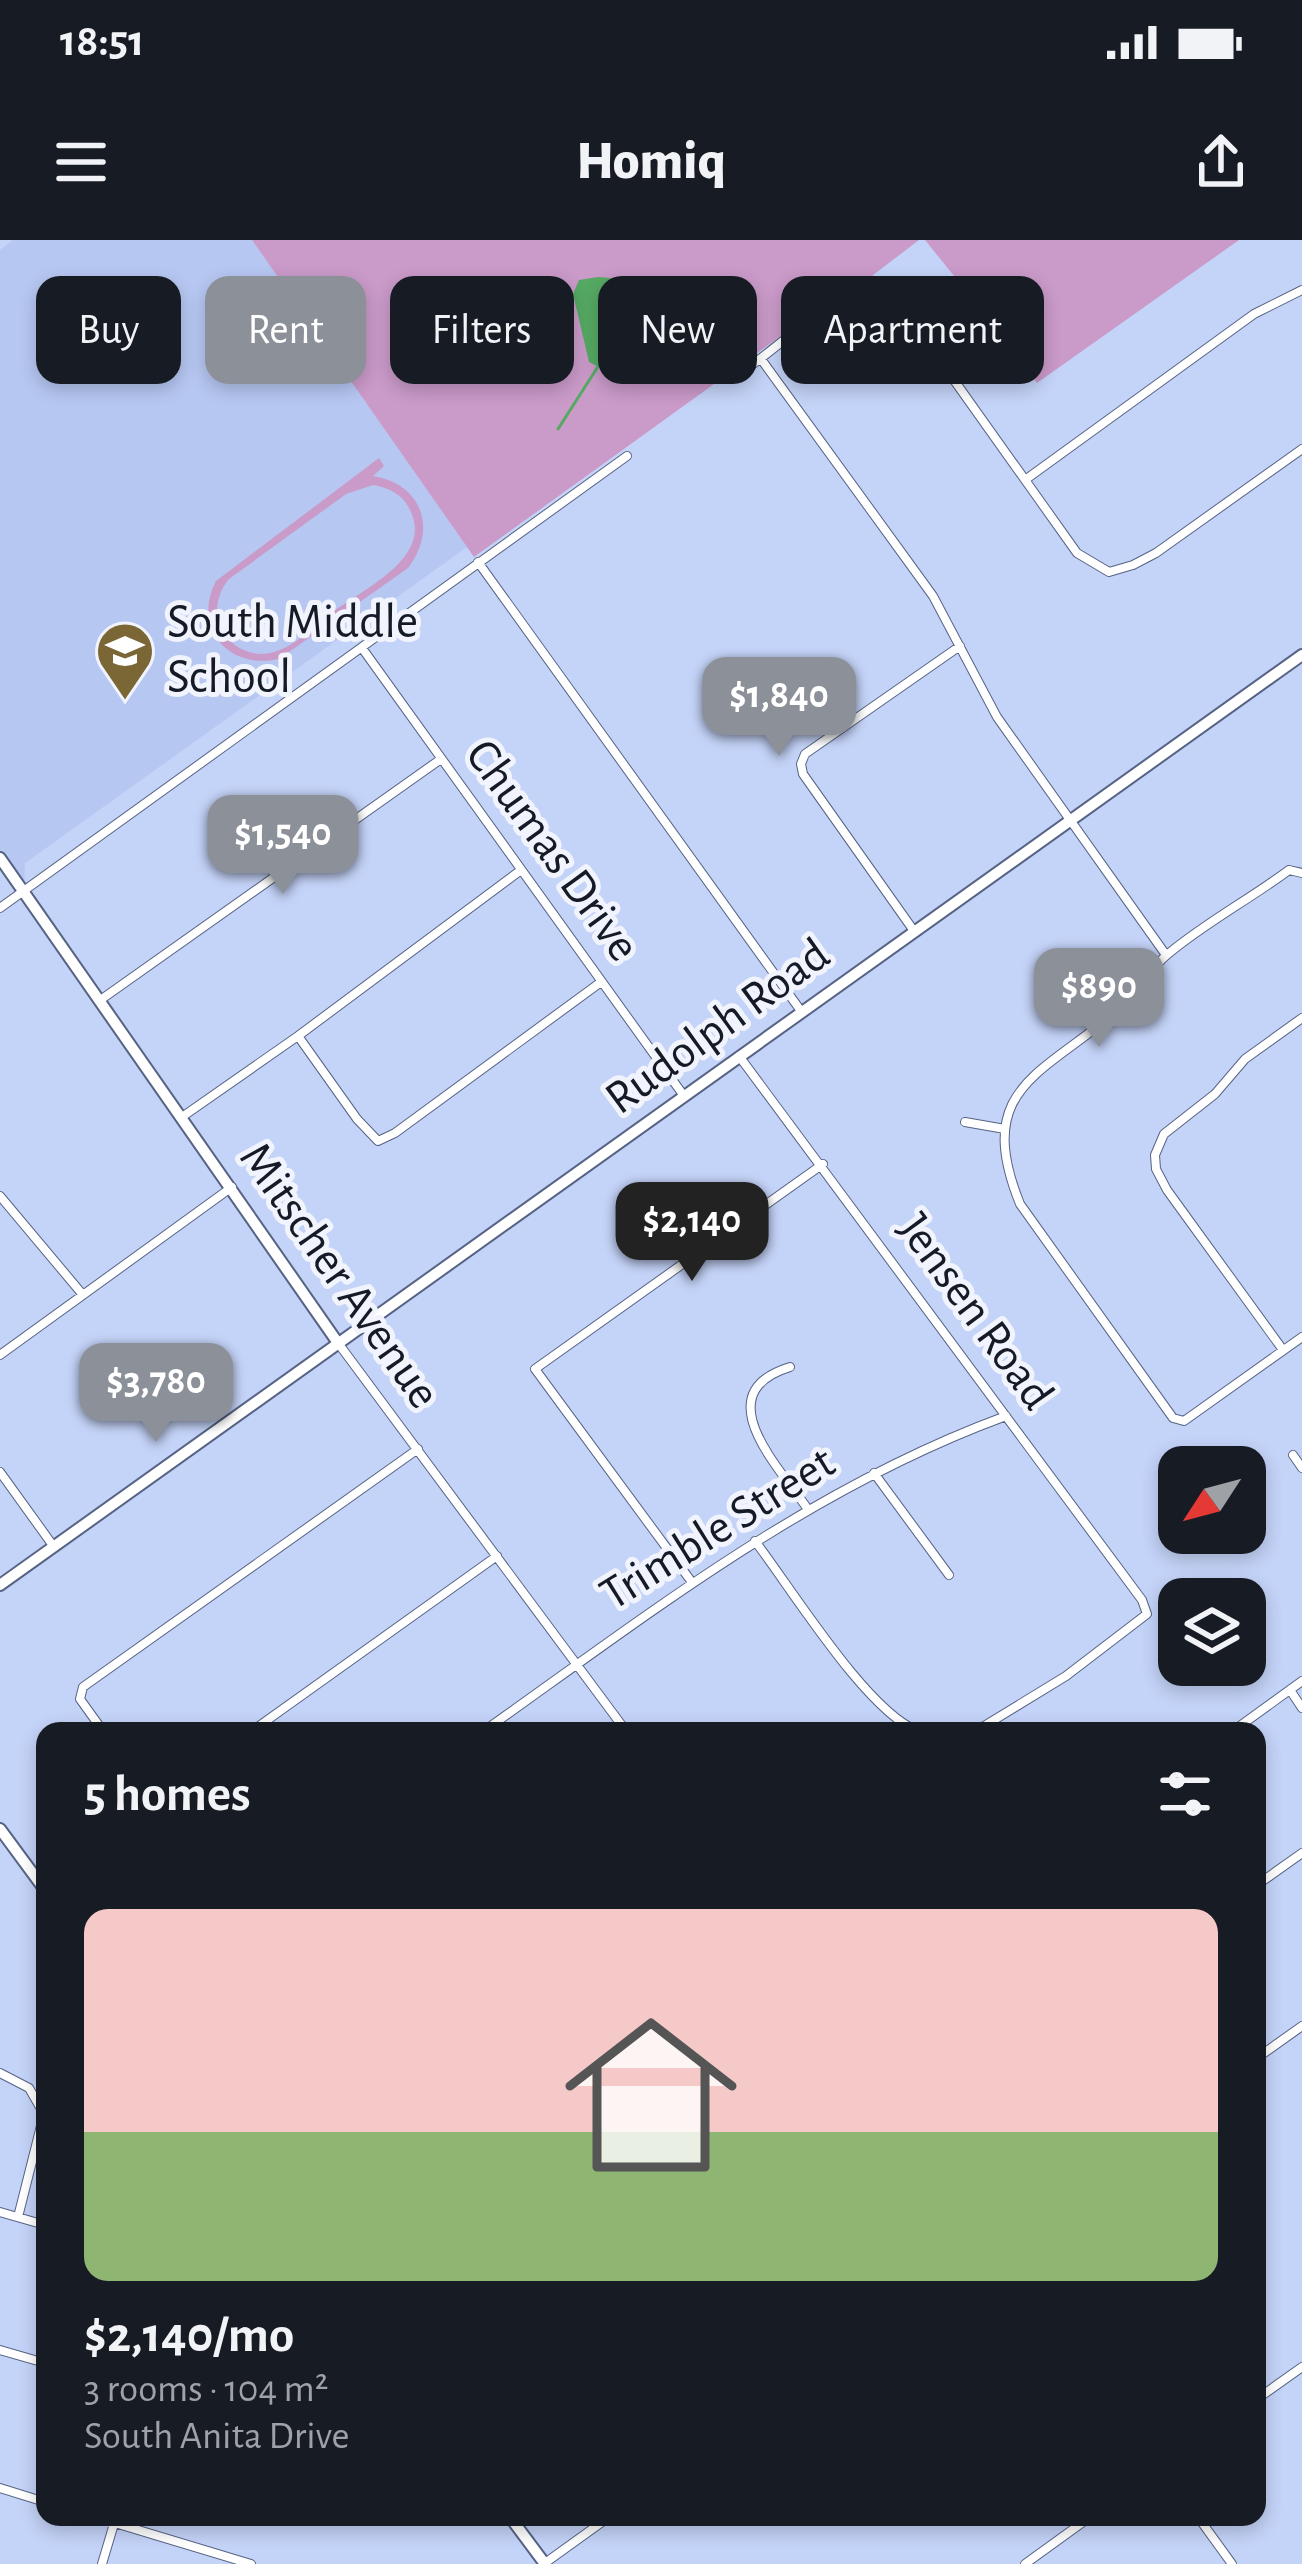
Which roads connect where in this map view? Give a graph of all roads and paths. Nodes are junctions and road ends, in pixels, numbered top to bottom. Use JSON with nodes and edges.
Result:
{"nodes":[{"id":1,"x":1302,"y":290,"type":"edge"},
{"id":2,"x":761,"y":358,"type":"junction"},
{"id":3,"x":757,"y":361,"type":"edge"},
{"id":4,"x":1302,"y":449,"type":"edge"},
{"id":5,"x":627,"y":455,"type":"dead end"},
{"id":6,"x":1025,"y":480,"type":"junction"},
{"id":7,"x":478,"y":562,"type":"junction"},
{"id":8,"x":960,"y":646,"type":"junction"},
{"id":9,"x":362,"y":648,"type":"junction"},
{"id":10,"x":1302,"y":655,"type":"edge"},
{"id":11,"x":441,"y":758,"type":"junction"},
{"id":12,"x":1071,"y":819,"type":"junction"},
{"id":13,"x":0,"y":857,"type":"edge"},
{"id":14,"x":521,"y":870,"type":"junction"},
{"id":15,"x":1302,"y":873,"type":"edge"},
{"id":16,"x":24,"y":891,"type":"junction"},
{"id":17,"x":0,"y":908,"type":"edge"},
{"id":18,"x":914,"y":931,"type":"junction"},
{"id":19,"x":1166,"y":955,"type":"junction"},
{"id":20,"x":601,"y":982,"type":"junction"},
{"id":21,"x":99,"y":1001,"type":"junction"},
{"id":22,"x":801,"y":1011,"type":"junction"},
{"id":23,"x":1302,"y":1018,"type":"edge"},
{"id":24,"x":298,"y":1036,"type":"junction"},
{"id":25,"x":740,"y":1056,"type":"junction"},
{"id":26,"x":685,"y":1096,"type":"junction"},
{"id":27,"x":182,"y":1117,"type":"junction"},
{"id":28,"x":964,"y":1123,"type":"dead end"},
{"id":29,"x":1005,"y":1130,"type":"junction"},
{"id":30,"x":823,"y":1164,"type":"junction"},
{"id":31,"x":232,"y":1187,"type":"junction"},
{"id":32,"x":0,"y":1196,"type":"edge"},
{"id":33,"x":83,"y":1295,"type":"junction"},
{"id":34,"x":1302,"y":1336,"type":"edge"},
{"id":35,"x":338,"y":1343,"type":"junction"},
{"id":36,"x":1283,"y":1350,"type":"junction"},
{"id":37,"x":0,"y":1355,"type":"edge"},
{"id":38,"x":790,"y":1367,"type":"dead end"},
{"id":39,"x":1006,"y":1416,"type":"junction"},
{"id":40,"x":418,"y":1449,"type":"junction"},
{"id":41,"x":1293,"y":1455,"type":"dead end"},
{"id":42,"x":1302,"y":1468,"type":"edge"},
{"id":43,"x":0,"y":1472,"type":"edge"},
{"id":44,"x":874,"y":1473,"type":"junction"},
{"id":45,"x":807,"y":1508,"type":"junction"},
{"id":46,"x":755,"y":1541,"type":"junction"},
{"id":47,"x":54,"y":1547,"type":"junction"},
{"id":48,"x":497,"y":1556,"type":"junction"},
{"id":49,"x":949,"y":1575,"type":"dead end"},
{"id":50,"x":691,"y":1581,"type":"junction"},
{"id":51,"x":0,"y":1585,"type":"edge"},
{"id":52,"x":577,"y":1665,"type":"junction"},
{"id":53,"x":1302,"y":1682,"type":"edge"},
{"id":54,"x":1290,"y":1690,"type":"junction"},
{"id":55,"x":1302,"y":1708,"type":"edge"},
{"id":56,"x":97,"y":1722,"type":"edge"},
{"id":57,"x":265,"y":1722,"type":"edge"},
{"id":58,"x":497,"y":1722,"type":"edge"},
{"id":59,"x":619,"y":1722,"type":"edge"},
{"id":60,"x":893,"y":1722,"type":"edge"},
{"id":61,"x":991,"y":1722,"type":"edge"},
{"id":62,"x":1246,"y":1722,"type":"edge"},
{"id":63,"x":0,"y":1829,"type":"edge"},
{"id":64,"x":1302,"y":1853,"type":"edge"},
{"id":65,"x":36,"y":1878,"type":"edge"},
{"id":66,"x":1266,"y":1879,"type":"edge"},
{"id":67,"x":1302,"y":2026,"type":"edge"},
{"id":68,"x":1266,"y":2052,"type":"edge"},
{"id":69,"x":0,"y":2074,"type":"edge"},
{"id":70,"x":36,"y":2100,"type":"edge"},
{"id":71,"x":36,"y":2146,"type":"edge"},
{"id":72,"x":0,"y":2212,"type":"edge"},
{"id":73,"x":18,"y":2217,"type":"junction"},
{"id":74,"x":36,"y":2222,"type":"edge"},
{"id":75,"x":0,"y":2350,"type":"edge"},
{"id":76,"x":36,"y":2360,"type":"edge"},
{"id":77,"x":1302,"y":2367,"type":"edge"},
{"id":78,"x":1266,"y":2393,"type":"edge"},
{"id":79,"x":0,"y":2488,"type":"edge"},
{"id":80,"x":36,"y":2499,"type":"edge"},
{"id":81,"x":113,"y":2526,"type":"edge"},
{"id":82,"x":134,"y":2526,"type":"edge"},
{"id":83,"x":517,"y":2526,"type":"edge"},
{"id":84,"x":597,"y":2526,"type":"edge"},
{"id":85,"x":1078,"y":2526,"type":"edge"},
{"id":86,"x":1205,"y":2526,"type":"edge"},
{"id":87,"x":102,"y":2564,"type":"edge"},
{"id":88,"x":251,"y":2564,"type":"edge"},
{"id":89,"x":544,"y":2564,"type":"edge"},
{"id":90,"x":1025,"y":2564,"type":"edge"},
{"id":91,"x":1232,"y":2564,"type":"edge"}],
"edges":[{"from":1,"to":6,"type":"street"},
{"from":2,"to":3,"type":"street"},
{"from":2,"to":6,"type":"street"},
{"from":2,"to":8,"type":"street"},
{"from":4,"to":6,"type":"street"},
{"from":5,"to":7,"type":"street"},
{"from":7,"to":9,"type":"street"},
{"from":7,"to":22,"type":"street"},
{"from":8,"to":12,"type":"street"},
{"from":8,"to":18,"type":"street"},
{"from":9,"to":11,"type":"street","name":"Chumas Drive"},
{"from":9,"to":16,"type":"street"},
{"from":10,"to":12,"type":"street","name":"Rudolph Road"},
{"from":11,"to":14,"type":"street","name":"Chumas Drive"},
{"from":11,"to":21,"type":"street"},
{"from":12,"to":18,"type":"street","name":"Rudolph Road"},
{"from":12,"to":19,"type":"street"},
{"from":13,"to":16,"type":"street","name":"Mitscher Avenue"},
{"from":14,"to":20,"type":"street","name":"Chumas Drive"},
{"from":14,"to":24,"type":"street"},
{"from":15,"to":19,"type":"street"},
{"from":16,"to":17,"type":"street"},
{"from":16,"to":21,"type":"street","name":"Mitscher Avenue"},
{"from":18,"to":22,"type":"street","name":"Rudolph Road"},
{"from":19,"to":29,"type":"street"},
{"from":20,"to":24,"type":"street"},
{"from":20,"to":26,"type":"street","name":"Chumas Drive"},
{"from":21,"to":27,"type":"street","name":"Mitscher Avenue"},
{"from":22,"to":25,"type":"street","name":"Rudolph Road"},
{"from":23,"to":36,"type":"street"},
{"from":24,"to":27,"type":"street"},
{"from":25,"to":26,"type":"street","name":"Rudolph Road"},
{"from":25,"to":30,"type":"street","name":"Jensen Road"},
{"from":26,"to":35,"type":"street","name":"Rudolph Road"},
{"from":27,"to":31,"type":"street","name":"Mitscher Avenue"},
{"from":28,"to":29,"type":"street"},
{"from":29,"to":36,"type":"street"},
{"from":30,"to":39,"type":"street","name":"Jensen Road"},
{"from":30,"to":50,"type":"street"},
{"from":31,"to":33,"type":"street"},
{"from":31,"to":35,"type":"street","name":"Mitscher Avenue"},
{"from":32,"to":33,"type":"street"},
{"from":33,"to":37,"type":"street"},
{"from":34,"to":36,"type":"street"},
{"from":35,"to":40,"type":"street","name":"Mitscher Avenue"},
{"from":35,"to":47,"type":"street","name":"Rudolph Road"},
{"from":38,"to":45,"type":"street"},
{"from":39,"to":44,"type":"street","name":"Trimble Street"},
{"from":39,"to":61,"type":"street","name":"Jensen Road"},
{"from":40,"to":48,"type":"street","name":"Mitscher Avenue"},
{"from":40,"to":56,"type":"street"},
{"from":41,"to":42,"type":"street"},
{"from":43,"to":47,"type":"street"},
{"from":44,"to":45,"type":"street","name":"Trimble Street"},
{"from":44,"to":49,"type":"street"},
{"from":45,"to":46,"type":"street","name":"Trimble Street"},
{"from":46,"to":50,"type":"street","name":"Trimble Street"},
{"from":46,"to":60,"type":"street"},
{"from":47,"to":51,"type":"street","name":"Rudolph Road"},
{"from":48,"to":52,"type":"street","name":"Mitscher Avenue"},
{"from":48,"to":57,"type":"street"},
{"from":50,"to":52,"type":"street","name":"Trimble Street"},
{"from":52,"to":58,"type":"street","name":"Trimble Street"},
{"from":52,"to":59,"type":"street","name":"Mitscher Avenue"},
{"from":53,"to":54,"type":"street"},
{"from":54,"to":55,"type":"street"},
{"from":54,"to":62,"type":"street"},
{"from":63,"to":65,"type":"street"},
{"from":64,"to":66,"type":"street"},
{"from":67,"to":68,"type":"street"},
{"from":69,"to":70,"type":"street"},
{"from":71,"to":73,"type":"street"},
{"from":72,"to":73,"type":"street"},
{"from":73,"to":74,"type":"street"},
{"from":75,"to":76,"type":"street"},
{"from":77,"to":78,"type":"street"},
{"from":79,"to":80,"type":"street"},
{"from":81,"to":87,"type":"street"},
{"from":82,"to":88,"type":"street"},
{"from":83,"to":89,"type":"street"},
{"from":84,"to":89,"type":"street"},
{"from":85,"to":90,"type":"street"},
{"from":86,"to":91,"type":"street"}]}
